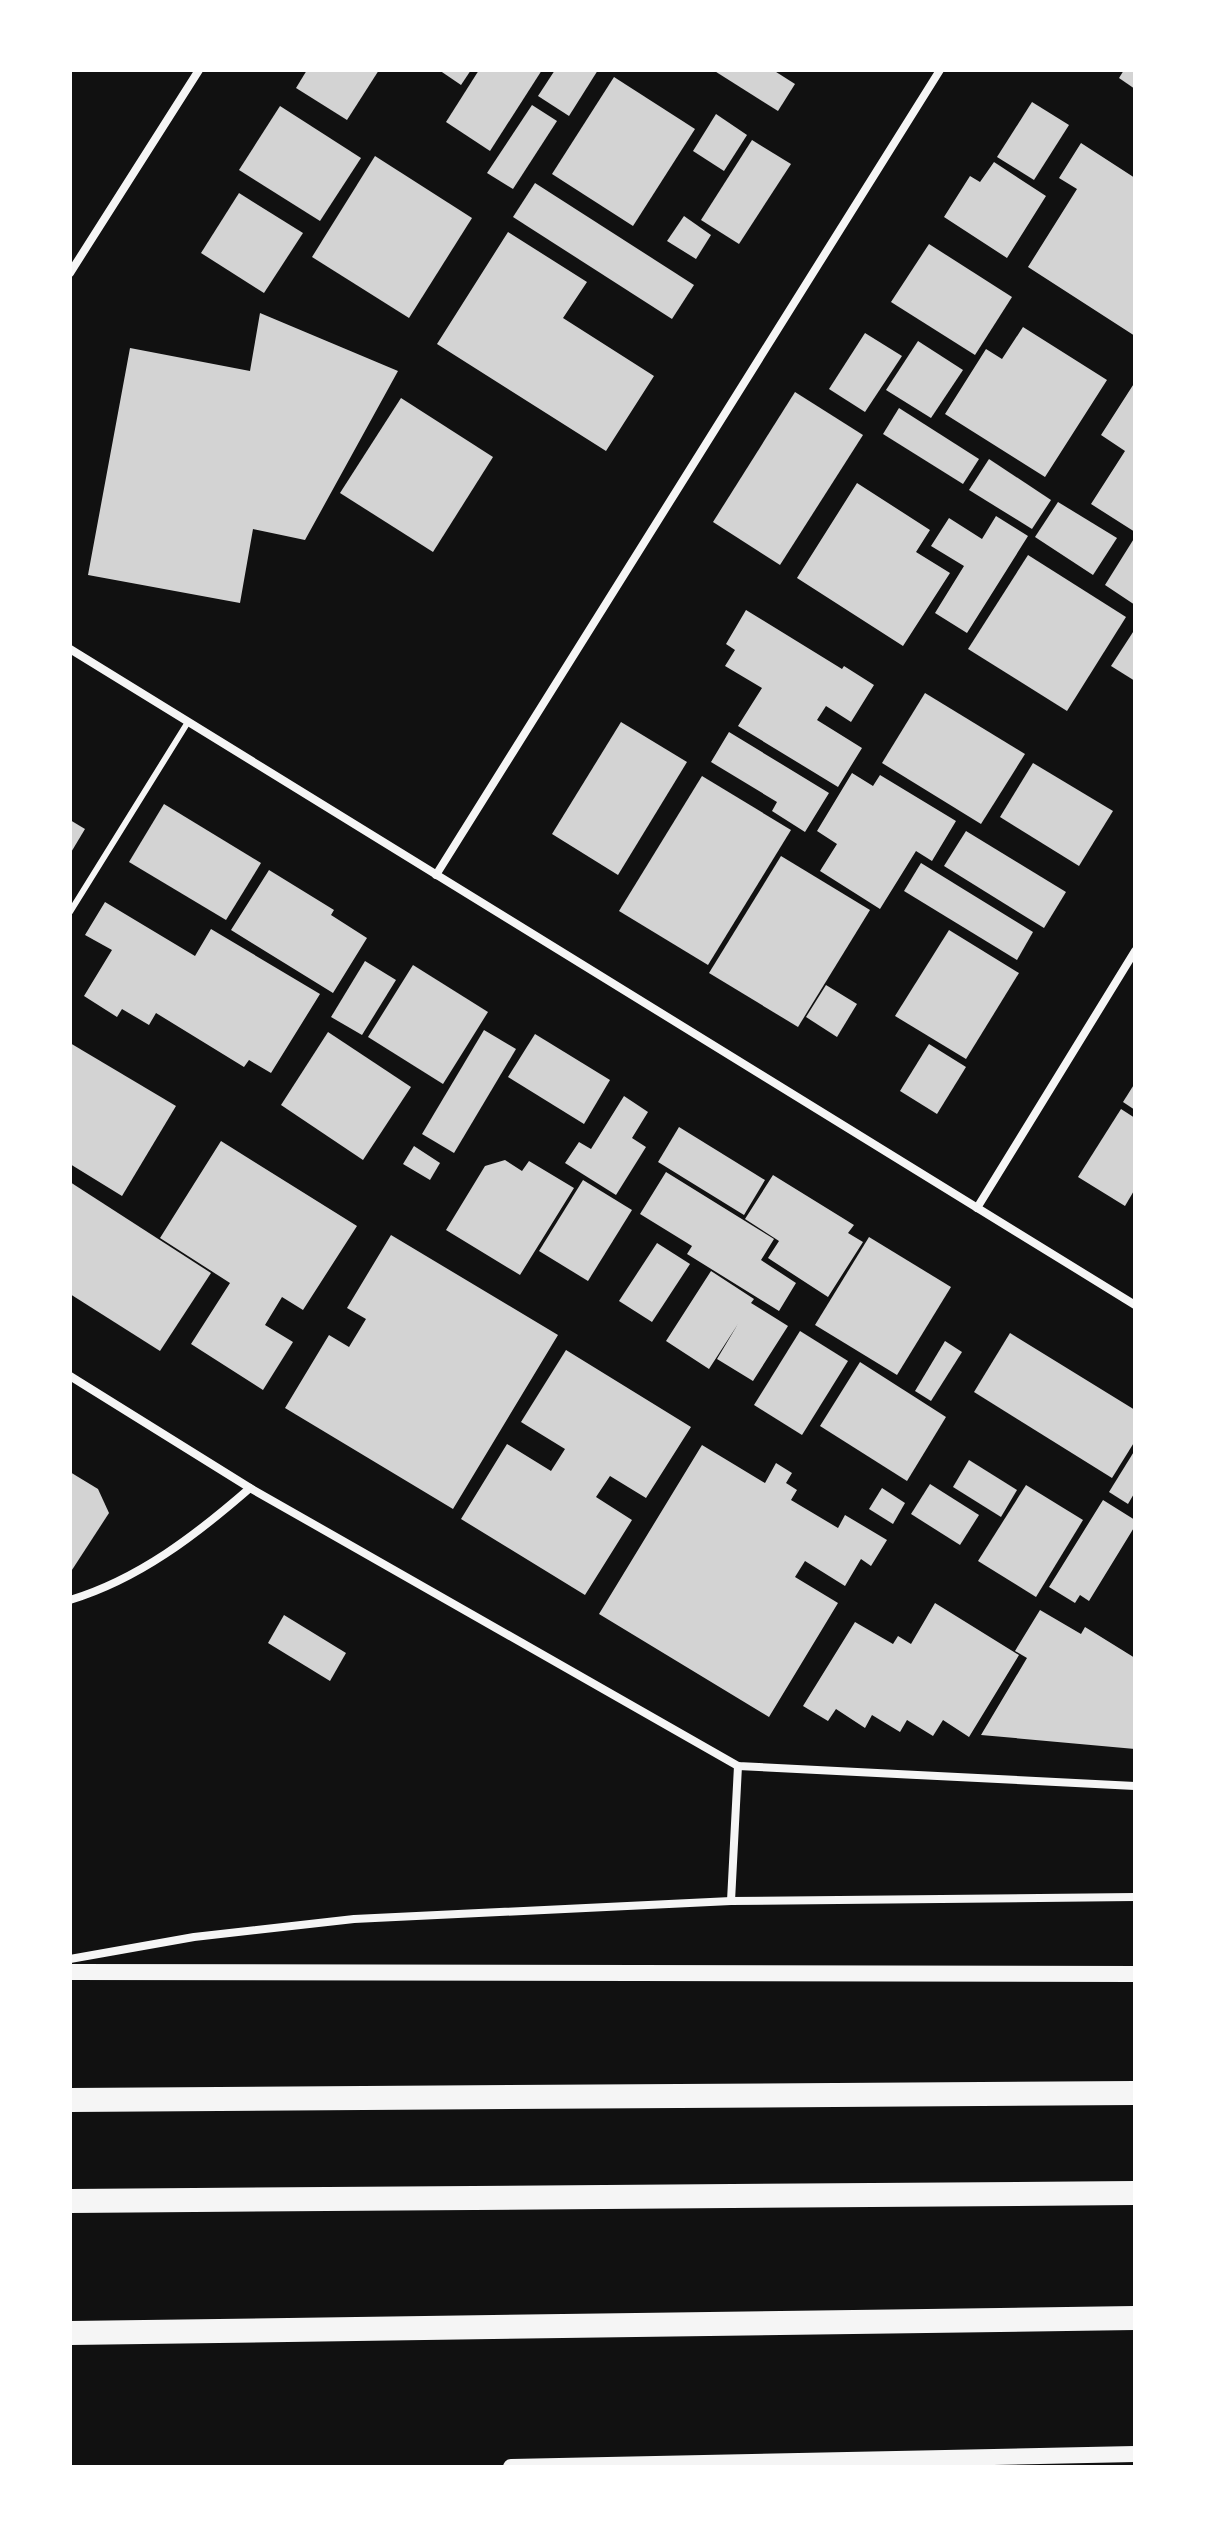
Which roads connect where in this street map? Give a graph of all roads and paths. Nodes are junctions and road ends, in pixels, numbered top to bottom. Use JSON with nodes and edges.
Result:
{"nodes":[{"id":1,"x":199,"y":70,"type":"edge"},
{"id":2,"x":940,"y":70,"type":"edge"},
{"id":3,"x":70,"y":273,"type":"edge"},
{"id":4,"x":70,"y":649,"type":"edge"},
{"id":5,"x":188,"y":722,"type":"junction"},
{"id":6,"x":436,"y":875,"type":"junction"},
{"id":7,"x":70,"y":912,"type":"edge"},
{"id":8,"x":1135,"y":951,"type":"edge"},
{"id":9,"x":977,"y":1208,"type":"junction"},
{"id":10,"x":1135,"y":1305,"type":"edge"},
{"id":11,"x":70,"y":1376,"type":"edge"},
{"id":12,"x":250,"y":1488,"type":"junction"},
{"id":13,"x":70,"y":1600,"type":"edge"},
{"id":14,"x":738,"y":1766,"type":"junction"},
{"id":15,"x":1135,"y":1786,"type":"edge"},
{"id":16,"x":1135,"y":1897,"type":"edge"},
{"id":17,"x":731,"y":1901,"type":"junction"},
{"id":18,"x":70,"y":1959,"type":"edge"},
{"id":19,"x":70,"y":1972,"type":"edge"},
{"id":20,"x":1135,"y":1974,"type":"edge"},
{"id":21,"x":1135,"y":2093,"type":"edge"},
{"id":22,"x":70,"y":2100,"type":"edge"},
{"id":23,"x":1135,"y":2193,"type":"edge"},
{"id":24,"x":70,"y":2201,"type":"edge"},
{"id":25,"x":1135,"y":2318,"type":"edge"},
{"id":26,"x":70,"y":2333,"type":"edge"},
{"id":27,"x":1135,"y":2454,"type":"edge"},
{"id":28,"x":926,"y":2458,"type":"junction"},
{"id":29,"x":511,"y":2467,"type":"edge"},
{"id":30,"x":908,"y":2467,"type":"edge"}],
"edges":[{"from":1,"to":3,"type":"street"},
{"from":2,"to":6,"type":"street"},
{"from":4,"to":5,"type":"street"},
{"from":5,"to":6,"type":"street"},
{"from":5,"to":7,"type":"lane"},
{"from":6,"to":9,"type":"street"},
{"from":8,"to":9,"type":"street"},
{"from":9,"to":10,"type":"street"},
{"from":11,"to":12,"type":"street"},
{"from":12,"to":13,"type":"street"},
{"from":12,"to":14,"type":"street"},
{"from":14,"to":15,"type":"street"},
{"from":14,"to":17,"type":"street"},
{"from":16,"to":17,"type":"street"},
{"from":17,"to":18,"type":"street"},
{"from":19,"to":20,"type":"main road"},
{"from":21,"to":22,"type":"highway"},
{"from":23,"to":24,"type":"highway"},
{"from":25,"to":26,"type":"highway"},
{"from":27,"to":28,"type":"main road"},
{"from":28,"to":29,"type":"main road"},
{"from":28,"to":30,"type":"main road"}]}
